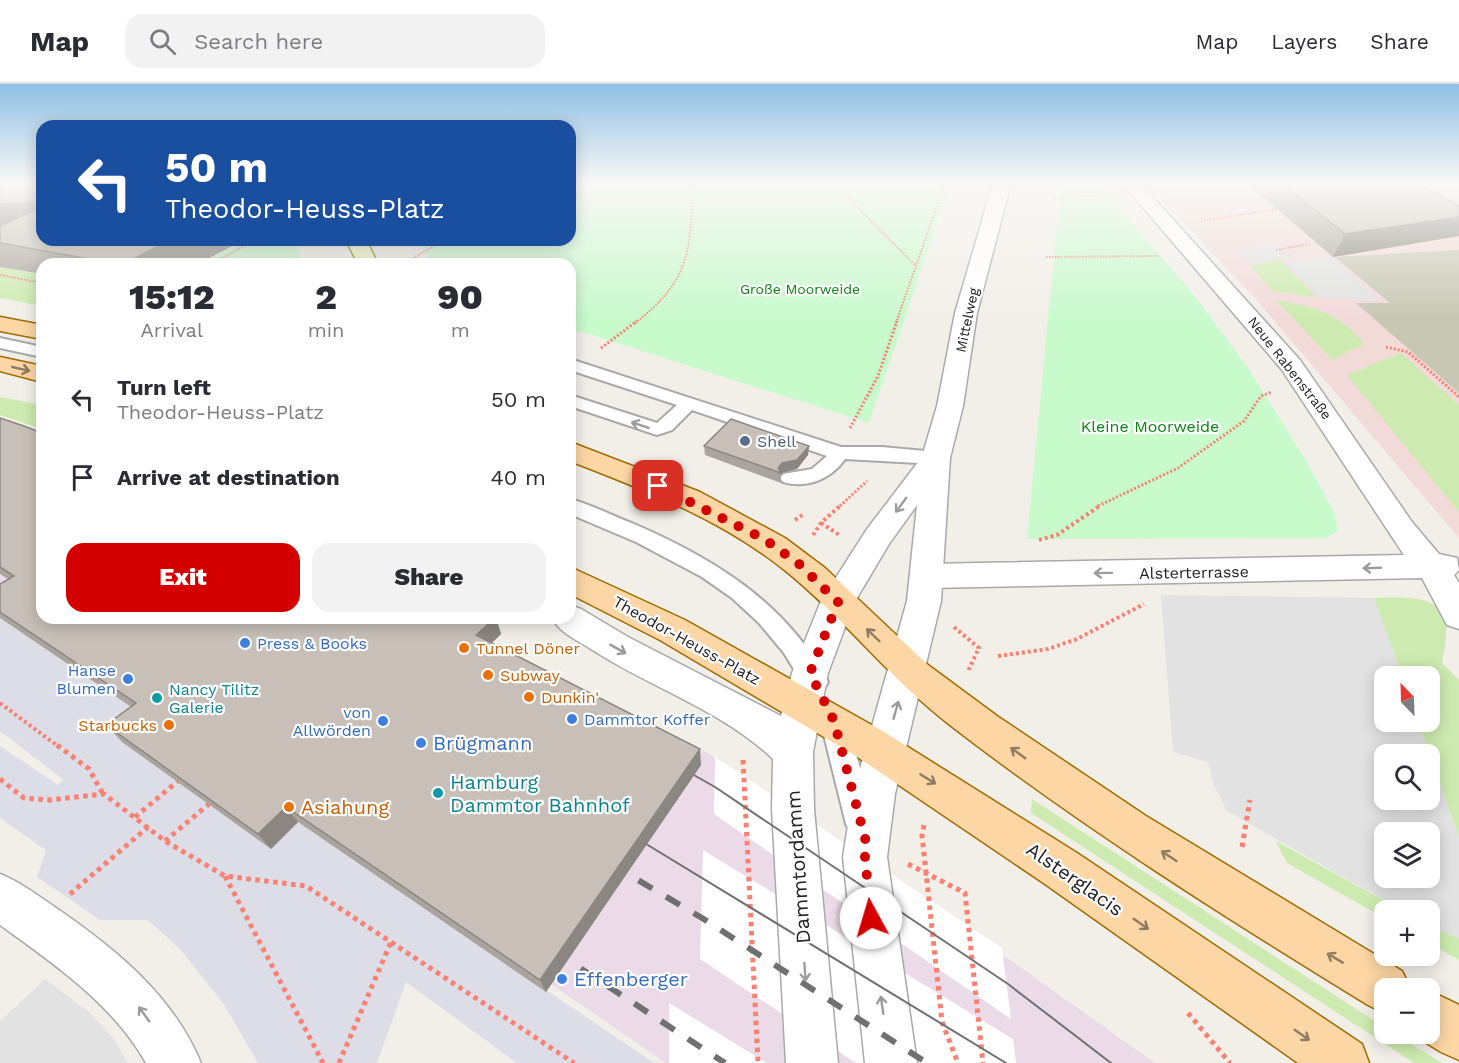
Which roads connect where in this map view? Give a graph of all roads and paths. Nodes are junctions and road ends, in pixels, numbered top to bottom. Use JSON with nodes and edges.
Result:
{"nodes":[{"id":1,"x":691,"y":229,"type":"edge"},
{"id":2,"x":879,"y":229,"type":"edge"},
{"id":3,"x":929,"y":229,"type":"edge"},
{"id":4,"x":989,"y":229,"type":"edge"},
{"id":5,"x":1172,"y":229,"type":"edge"},
{"id":6,"x":1309,"y":244,"type":"dead end"},
{"id":7,"x":244,"y":246,"type":"edge"},
{"id":8,"x":434,"y":246,"type":"edge"},
{"id":9,"x":1276,"y":250,"type":"dead end"},
{"id":10,"x":1194,"y":253,"type":"junction"},
{"id":11,"x":1046,"y":257,"type":"dead end"},
{"id":12,"x":223,"y":258,"type":"edge"},
{"id":13,"x":413,"y":258,"type":"edge"},
{"id":14,"x":916,"y":265,"type":"junction"},
{"id":15,"x":0,"y":275,"type":"edge"},
{"id":16,"x":36,"y":282,"type":"edge"},
{"id":17,"x":0,"y":324,"type":"edge"},
{"id":18,"x":36,"y":332,"type":"edge"},
{"id":19,"x":0,"y":343,"type":"edge"},
{"id":20,"x":1386,"y":347,"type":"dead end"},
{"id":21,"x":600,"y":349,"type":"dead end"},
{"id":22,"x":36,"y":351,"type":"edge"},
{"id":23,"x":0,"y":364,"type":"edge"},
{"id":24,"x":576,"y":366,"type":"edge"},
{"id":25,"x":36,"y":373,"type":"edge"},
{"id":26,"x":1304,"y":382,"type":"junction"},
{"id":27,"x":1459,"y":397,"type":"edge"},
{"id":28,"x":576,"y":402,"type":"edge"},
{"id":29,"x":689,"y":404,"type":"junction"},
{"id":30,"x":850,"y":429,"type":"dead end"},
{"id":31,"x":821,"y":451,"type":"junction"},
{"id":32,"x":576,"y":453,"type":"edge"},
{"id":33,"x":882,"y":453,"type":"junction"},
{"id":34,"x":936,"y":458,"type":"junction"},
{"id":35,"x":790,"y":478,"type":"dead end"},
{"id":36,"x":576,"y":508,"type":"edge"},
{"id":37,"x":821,"y":523,"type":"dead end"},
{"id":38,"x":1030,"y":540,"type":"dead end"},
{"id":39,"x":1445,"y":566,"type":"edge"},
{"id":40,"x":1160,"y":572,"type":"junction"},
{"id":41,"x":928,"y":576,"type":"junction"},
{"id":42,"x":576,"y":582,"type":"edge"},
{"id":43,"x":838,"y":602,"type":"junction"},
{"id":44,"x":1459,"y":616,"type":"edge"},
{"id":45,"x":576,"y":622,"type":"edge"},
{"id":46,"x":998,"y":656,"type":"dead end"},
{"id":47,"x":909,"y":669,"type":"junction"},
{"id":48,"x":816,"y":699,"type":"junction"},
{"id":49,"x":0,"y":703,"type":"edge"},
{"id":50,"x":745,"y":716,"type":"junction"},
{"id":51,"x":793,"y":752,"type":"junction"},
{"id":52,"x":884,"y":752,"type":"junction"},
{"id":53,"x":0,"y":779,"type":"edge"},
{"id":54,"x":178,"y":781,"type":"edge"},
{"id":55,"x":104,"y":794,"type":"junction"},
{"id":56,"x":1250,"y":800,"type":"dead end"},
{"id":57,"x":209,"y":804,"type":"edge"},
{"id":58,"x":135,"y":817,"type":"junction"},
{"id":59,"x":148,"y":827,"type":"junction"},
{"id":60,"x":165,"y":841,"type":"junction"},
{"id":61,"x":866,"y":842,"type":"junction"},
{"id":62,"x":1242,"y":847,"type":"dead end"},
{"id":63,"x":225,"y":876,"type":"junction"},
{"id":64,"x":965,"y":892,"type":"dead end"},
{"id":65,"x":19,"y":910,"type":"edge"},
{"id":66,"x":930,"y":910,"type":"dead end"},
{"id":67,"x":391,"y":942,"type":"junction"},
{"id":68,"x":1374,"y":981,"type":"edge"},
{"id":69,"x":1440,"y":1022,"type":"edge"},
{"id":70,"x":1459,"y":1034,"type":"edge"},
{"id":71,"x":175,"y":1063,"type":"edge"},
{"id":72,"x":323,"y":1063,"type":"edge"},
{"id":73,"x":339,"y":1063,"type":"edge"},
{"id":74,"x":574,"y":1063,"type":"edge"},
{"id":75,"x":758,"y":1063,"type":"edge"},
{"id":76,"x":812,"y":1063,"type":"edge"},
{"id":77,"x":891,"y":1063,"type":"edge"},
{"id":78,"x":958,"y":1063,"type":"edge"},
{"id":79,"x":983,"y":1063,"type":"edge"},
{"id":80,"x":1343,"y":1063,"type":"edge"}],
"edges":[{"from":1,"to":21,"type":"path"},
{"from":2,"to":14,"type":"path"},
{"from":3,"to":14,"type":"path"},
{"from":4,"to":34,"type":"street","name":"Mittelweg"},
{"from":5,"to":10,"type":"street","name":"Neue Rabenstraße"},
{"from":6,"to":9,"type":"path"},
{"from":7,"to":12,"type":"path"},
{"from":8,"to":13,"type":"path"},
{"from":10,"to":11,"type":"path"},
{"from":10,"to":26,"type":"street","name":"Neue Rabenstraße"},
{"from":14,"to":30,"type":"path"},
{"from":15,"to":16,"type":"path"},
{"from":17,"to":18,"type":"main road"},
{"from":19,"to":22,"type":"lane"},
{"from":20,"to":27,"type":"path"},
{"from":23,"to":25,"type":"main road","one_way":true},
{"from":24,"to":29,"type":"lane"},
{"from":26,"to":38,"type":"path"},
{"from":26,"to":39,"type":"street","name":"Neue Rabenstraße"},
{"from":29,"to":28,"type":"lane","one_way":true},
{"from":29,"to":31,"type":"lane"},
{"from":31,"to":33,"type":"lane"},
{"from":31,"to":35,"type":"lane"},
{"from":32,"to":43,"type":"main road"},
{"from":33,"to":34,"type":"lane"},
{"from":33,"to":37,"type":"path"},
{"from":34,"to":41,"type":"street","name":"Mittelweg"},
{"from":34,"to":43,"type":"street","name":"Mittelweg","one_way":true},
{"from":36,"to":48,"type":"lane"},
{"from":39,"to":40,"type":"street","name":"Alsterterrasse","one_way":true},
{"from":39,"to":44,"type":"street","name":"Neue Rabenstraße"},
{"from":40,"to":41,"type":"street","name":"Alsterterrasse","one_way":true},
{"from":40,"to":46,"type":"path"},
{"from":41,"to":47,"type":"street","name":"Mittelweg"},
{"from":42,"to":48,"type":"main road","name":"Theodor-Heuss-Platz"},
{"from":47,"to":43,"type":"main road","one_way":true},
{"from":43,"to":48,"type":"street","name":"Dammtordamm"},
{"from":45,"to":50,"type":"street","one_way":true},
{"from":52,"to":47,"type":"street","one_way":true},
{"from":68,"to":47,"type":"main road","one_way":true},
{"from":48,"to":51,"type":"street","name":"Dammtordamm"},
{"from":48,"to":52,"type":"main road","name":"Alsterglacis"},
{"from":48,"to":61,"type":"lane"},
{"from":49,"to":55,"type":"path"},
{"from":50,"to":51,"type":"street"},
{"from":50,"to":75,"type":"path"},
{"from":51,"to":76,"type":"street","name":"Dammtordamm","one_way":true},
{"from":52,"to":61,"type":"street"},
{"from":52,"to":80,"type":"main road","name":"Alsterglacis","one_way":true},
{"from":53,"to":55,"type":"path"},
{"from":54,"to":58,"type":"path"},
{"from":55,"to":58,"type":"path"},
{"from":56,"to":62,"type":"path"},
{"from":57,"to":60,"type":"path"},
{"from":58,"to":59,"type":"path"},
{"from":59,"to":60,"type":"path"},
{"from":59,"to":65,"type":"path"},
{"from":60,"to":63,"type":"path"},
{"from":77,"to":61,"type":"street","one_way":true},
{"from":63,"to":67,"type":"path"},
{"from":63,"to":72,"type":"path"},
{"from":64,"to":79,"type":"path"},
{"from":71,"to":65,"type":"street","one_way":true},
{"from":66,"to":78,"type":"path"},
{"from":67,"to":73,"type":"path"},
{"from":67,"to":74,"type":"path"},
{"from":69,"to":70,"type":"main road"}]}
